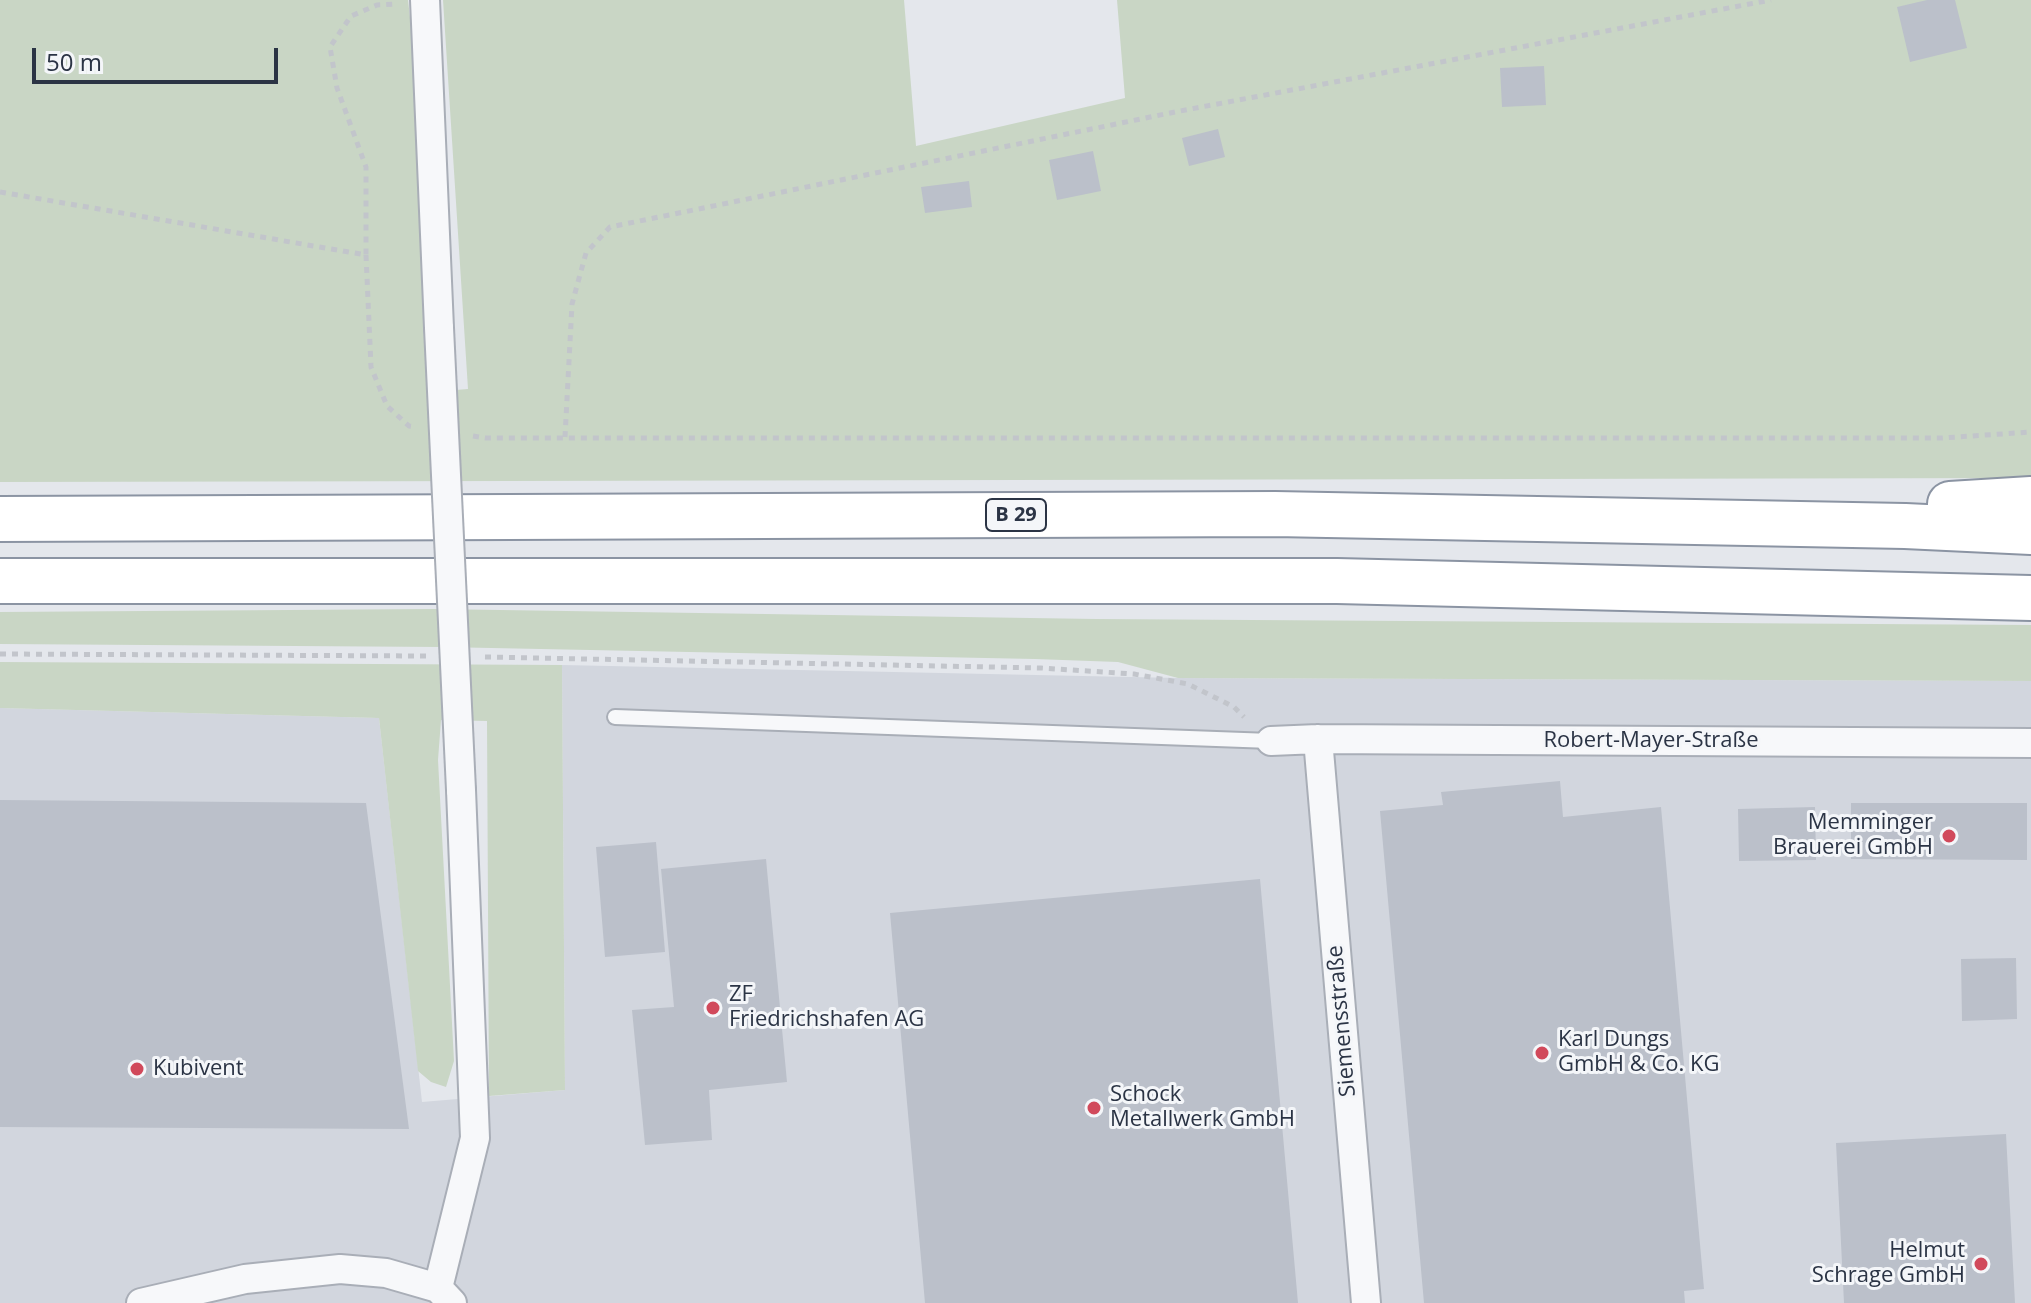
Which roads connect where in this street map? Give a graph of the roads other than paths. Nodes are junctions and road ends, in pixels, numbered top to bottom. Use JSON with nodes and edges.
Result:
{"nodes":[{"id":1,"x":425,"y":1,"type":"edge"},
{"id":2,"x":2031,"y":499,"type":"edge"},
{"id":3,"x":0,"y":519,"type":"edge"},
{"id":4,"x":1905,"y":526,"type":"junction"},
{"id":5,"x":2031,"y":532,"type":"edge"},
{"id":6,"x":0,"y":581,"type":"edge"},
{"id":7,"x":2031,"y":598,"type":"edge"},
{"id":8,"x":615,"y":717,"type":"dead end"},
{"id":9,"x":1318,"y":739,"type":"junction"},
{"id":10,"x":1271,"y":741,"type":"joint"},
{"id":11,"x":2031,"y":743,"type":"edge"},
{"id":12,"x":445,"y":1295,"type":"edge"},
{"id":13,"x":141,"y":1303,"type":"edge"},
{"id":14,"x":1366,"y":1303,"type":"edge"}],
"edges":[{"from":1,"to":12,"type":"street","bridge":true},
{"from":2,"to":4,"type":"highway"},
{"from":3,"to":4,"type":"highway","number":"B 29"},
{"from":4,"to":5,"type":"highway","number":"B 29"},
{"from":6,"to":7,"type":"highway"},
{"from":8,"to":10,"type":"lane"},
{"from":9,"to":10,"type":"street","name":"Robert-Mayer-Straße"},
{"from":9,"to":11,"type":"street","name":"Robert-Mayer-Straße"},
{"from":9,"to":14,"type":"street","name":"Siemensstraße"},
{"from":12,"to":13,"type":"street"}]}
